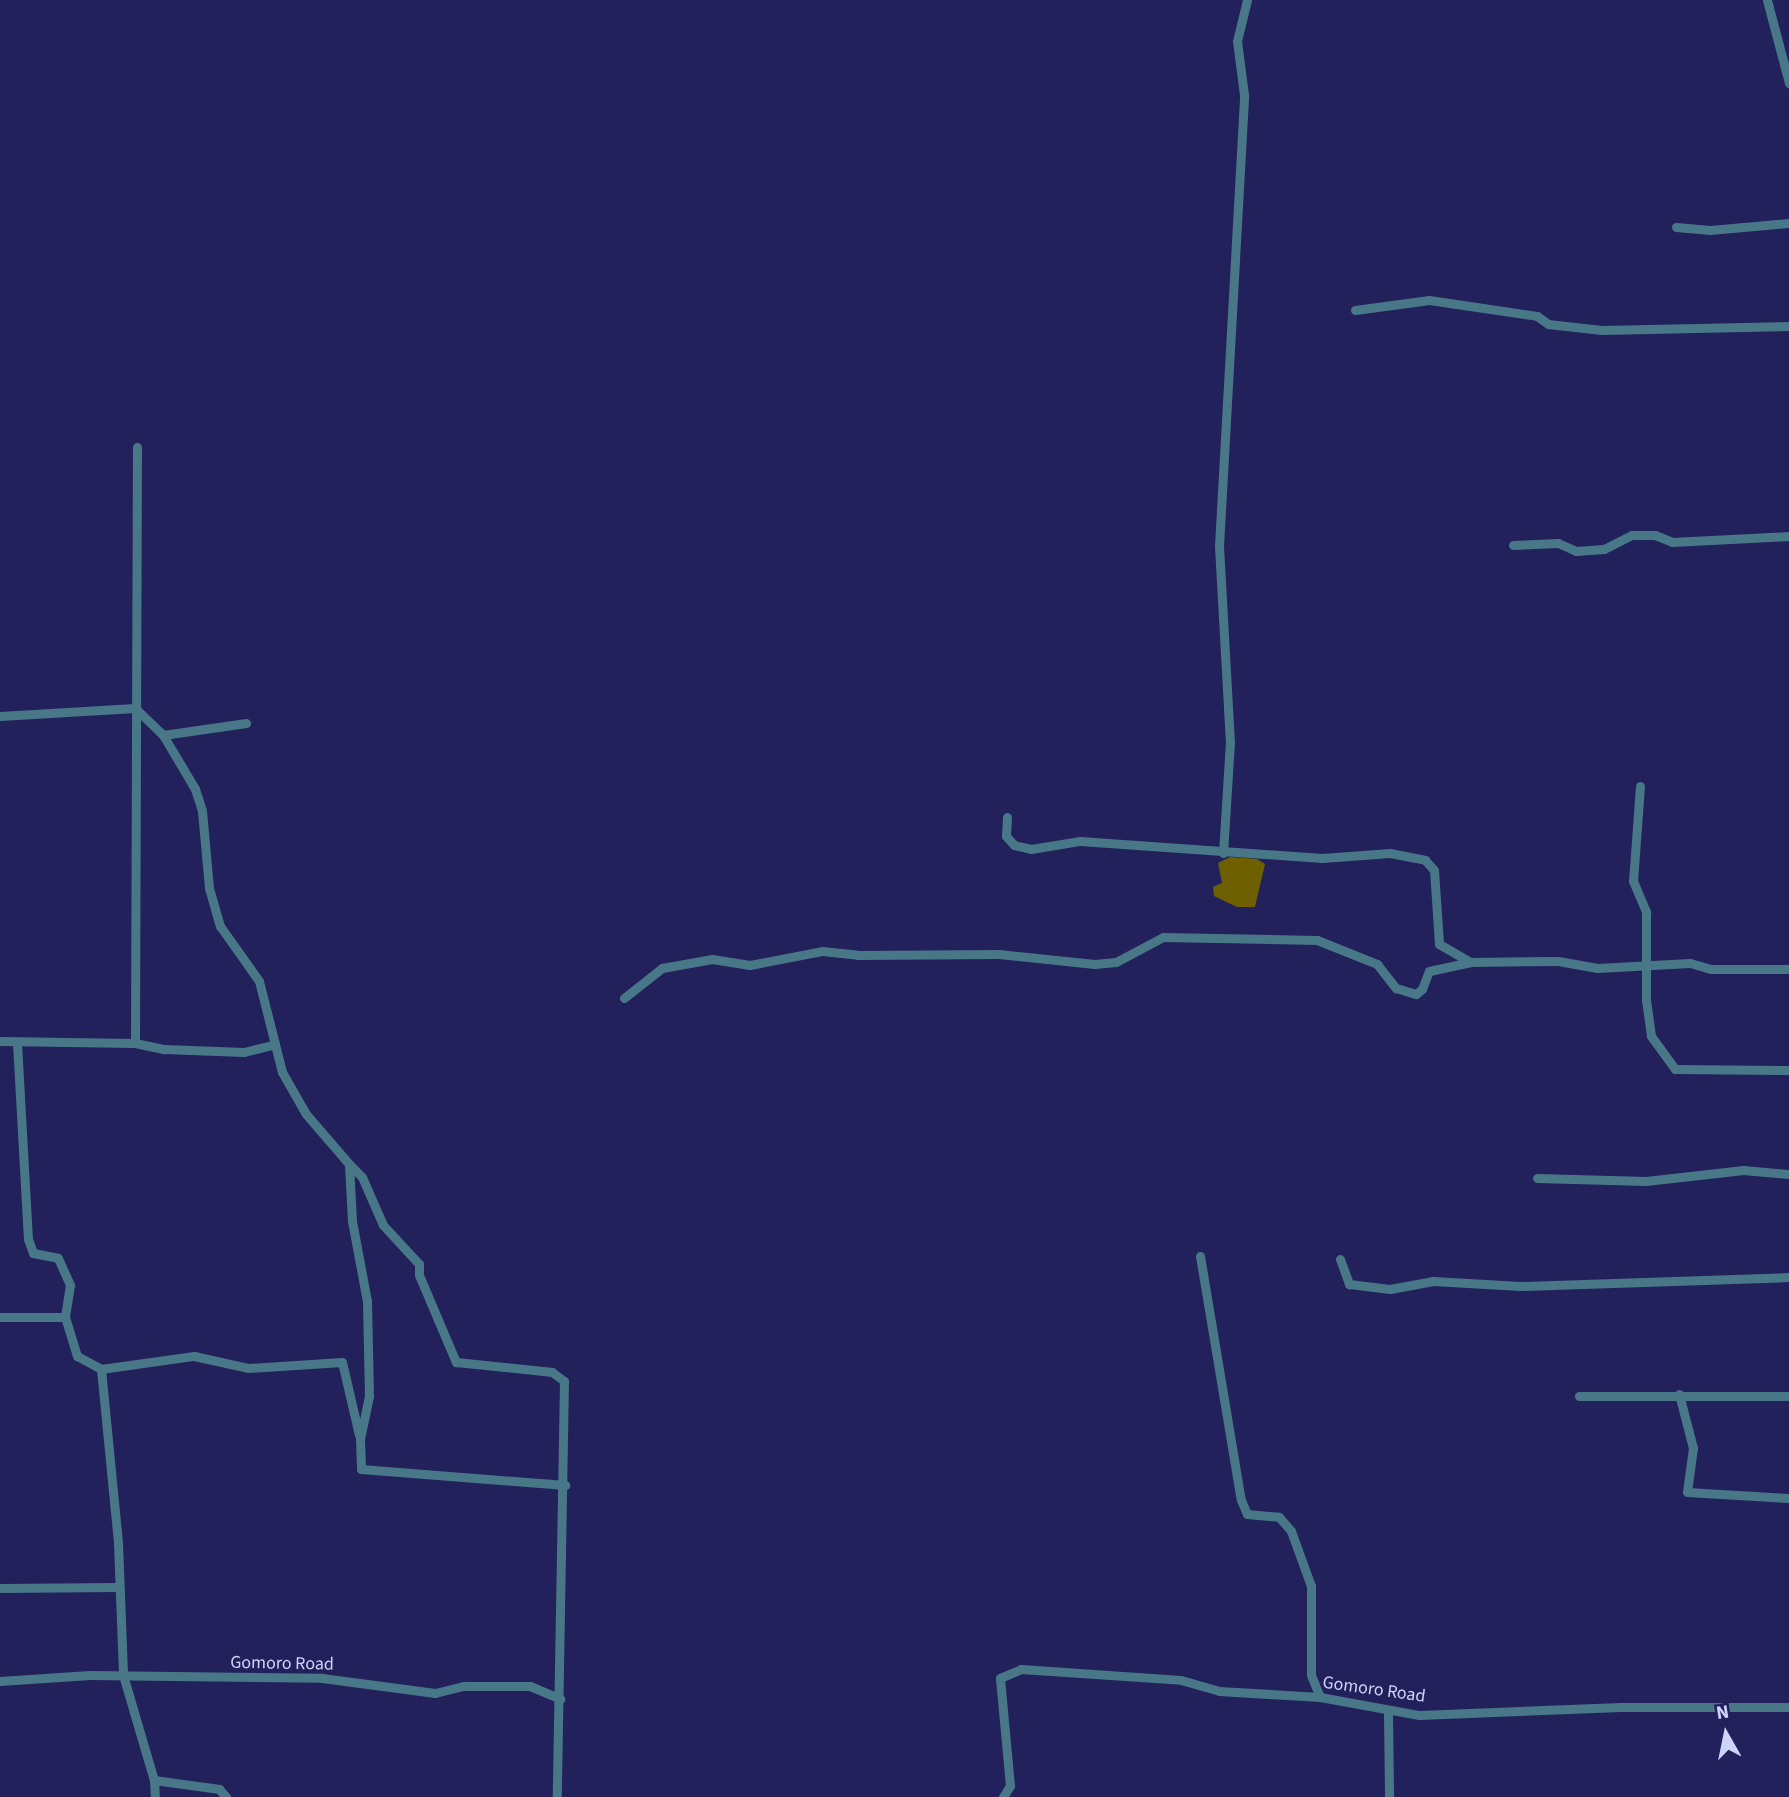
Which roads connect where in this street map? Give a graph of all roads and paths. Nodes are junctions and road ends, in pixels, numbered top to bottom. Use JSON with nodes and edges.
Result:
{"nodes":[{"id":1,"x":1248,"y":0,"type":"edge"},
{"id":2,"x":1767,"y":0,"type":"edge"},
{"id":3,"x":1789,"y":83,"type":"edge"},
{"id":4,"x":1789,"y":223,"type":"edge"},
{"id":5,"x":1676,"y":227,"type":"dead end"},
{"id":6,"x":1355,"y":310,"type":"dead end"},
{"id":7,"x":1789,"y":326,"type":"edge"},
{"id":8,"x":137,"y":447,"type":"dead end"},
{"id":9,"x":1789,"y":536,"type":"edge"},
{"id":10,"x":1513,"y":545,"type":"dead end"},
{"id":11,"x":135,"y":708,"type":"junction"},
{"id":12,"x":0,"y":716,"type":"edge"},
{"id":13,"x":246,"y":723,"type":"dead end"},
{"id":14,"x":163,"y":735,"type":"junction"},
{"id":15,"x":1640,"y":786,"type":"dead end"},
{"id":16,"x":1007,"y":817,"type":"dead end"},
{"id":17,"x":1223,"y":853,"type":"junction"},
{"id":18,"x":1471,"y":962,"type":"junction"},
{"id":19,"x":1648,"y":963,"type":"junction"},
{"id":20,"x":1789,"y":969,"type":"edge"},
{"id":21,"x":624,"y":998,"type":"dead end"},
{"id":22,"x":0,"y":1041,"type":"edge"},
{"id":23,"x":17,"y":1042,"type":"junction"},
{"id":24,"x":135,"y":1043,"type":"junction"},
{"id":25,"x":275,"y":1044,"type":"junction"},
{"id":26,"x":1789,"y":1070,"type":"edge"},
{"id":27,"x":349,"y":1164,"type":"junction"},
{"id":28,"x":1789,"y":1174,"type":"edge"},
{"id":29,"x":1537,"y":1178,"type":"dead end"},
{"id":30,"x":1200,"y":1256,"type":"dead end"},
{"id":31,"x":1340,"y":1259,"type":"dead end"},
{"id":32,"x":1789,"y":1277,"type":"edge"},
{"id":33,"x":0,"y":1317,"type":"edge"},
{"id":34,"x":65,"y":1317,"type":"junction"},
{"id":35,"x":101,"y":1369,"type":"junction"},
{"id":36,"x":1679,"y":1394,"type":"junction"},
{"id":37,"x":1579,"y":1396,"type":"dead end"},
{"id":38,"x":1789,"y":1396,"type":"edge"},
{"id":39,"x":360,"y":1439,"type":"junction"},
{"id":40,"x":565,"y":1485,"type":"junction"},
{"id":41,"x":1789,"y":1498,"type":"edge"},
{"id":42,"x":118,"y":1587,"type":"junction"},
{"id":43,"x":0,"y":1588,"type":"edge"},
{"id":44,"x":123,"y":1675,"type":"junction"},
{"id":45,"x":0,"y":1681,"type":"edge"},
{"id":46,"x":1320,"y":1697,"type":"junction"},
{"id":47,"x":560,"y":1699,"type":"junction"},
{"id":48,"x":1789,"y":1707,"type":"edge"},
{"id":49,"x":1388,"y":1712,"type":"junction"},
{"id":50,"x":153,"y":1780,"type":"junction"},
{"id":51,"x":155,"y":1797,"type":"edge"},
{"id":52,"x":226,"y":1797,"type":"edge"},
{"id":53,"x":557,"y":1797,"type":"edge"},
{"id":54,"x":1003,"y":1797,"type":"edge"},
{"id":55,"x":1389,"y":1797,"type":"edge"}],
"edges":[{"from":1,"to":17,"type":"street"},
{"from":2,"to":3,"type":"street"},
{"from":4,"to":5,"type":"street"},
{"from":6,"to":7,"type":"street"},
{"from":8,"to":11,"type":"street"},
{"from":9,"to":10,"type":"street"},
{"from":11,"to":12,"type":"street"},
{"from":11,"to":14,"type":"street"},
{"from":11,"to":24,"type":"street"},
{"from":13,"to":14,"type":"street"},
{"from":14,"to":25,"type":"street"},
{"from":15,"to":19,"type":"street"},
{"from":16,"to":17,"type":"street"},
{"from":17,"to":18,"type":"street"},
{"from":18,"to":19,"type":"street"},
{"from":18,"to":21,"type":"street"},
{"from":19,"to":20,"type":"street"},
{"from":19,"to":26,"type":"street"},
{"from":22,"to":23,"type":"street"},
{"from":23,"to":24,"type":"street"},
{"from":23,"to":34,"type":"street"},
{"from":24,"to":25,"type":"street"},
{"from":25,"to":27,"type":"street"},
{"from":27,"to":39,"type":"street"},
{"from":27,"to":40,"type":"street"},
{"from":28,"to":29,"type":"street"},
{"from":30,"to":46,"type":"street"},
{"from":31,"to":32,"type":"street"},
{"from":33,"to":34,"type":"street"},
{"from":34,"to":35,"type":"street"},
{"from":35,"to":39,"type":"street"},
{"from":35,"to":42,"type":"street"},
{"from":36,"to":37,"type":"street"},
{"from":36,"to":38,"type":"street"},
{"from":36,"to":41,"type":"street"},
{"from":39,"to":40,"type":"street"},
{"from":40,"to":47,"type":"street"},
{"from":42,"to":43,"type":"street"},
{"from":42,"to":44,"type":"street"},
{"from":44,"to":45,"type":"street","name":"Gomoro Road"},
{"from":44,"to":47,"type":"street","name":"Gomoro Road"},
{"from":44,"to":50,"type":"street"},
{"from":46,"to":49,"type":"street","name":"Gomoro Road"},
{"from":46,"to":54,"type":"street","name":"Gomoro Road"},
{"from":47,"to":53,"type":"street"},
{"from":48,"to":49,"type":"street","name":"Gomoro Road"},
{"from":49,"to":55,"type":"street"},
{"from":50,"to":51,"type":"street"},
{"from":50,"to":52,"type":"street"}]}
